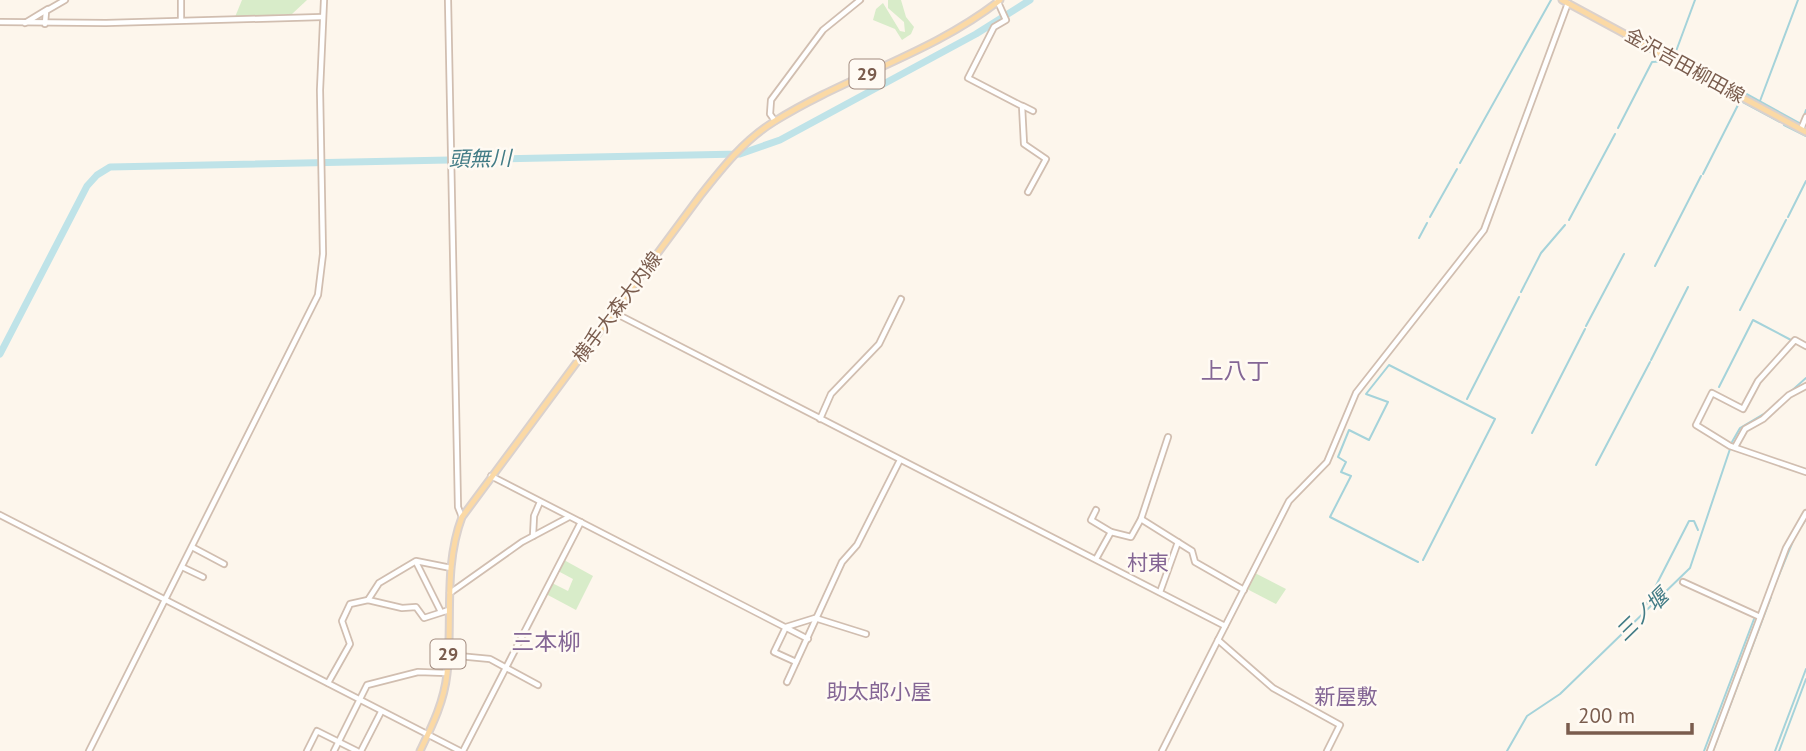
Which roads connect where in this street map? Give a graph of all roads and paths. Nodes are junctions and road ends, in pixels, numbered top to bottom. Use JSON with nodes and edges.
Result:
{"nodes":[{"id":1,"x":65,"y":0,"type":"edge"},
{"id":2,"x":181,"y":0,"type":"edge"},
{"id":3,"x":324,"y":0,"type":"edge"},
{"id":4,"x":448,"y":0,"type":"edge"},
{"id":5,"x":860,"y":0,"type":"edge"},
{"id":6,"x":998,"y":1,"type":"edge"},
{"id":7,"x":1565,"y":2,"type":"edge"},
{"id":8,"x":48,"y":9,"type":"junction"},
{"id":9,"x":322,"y":17,"type":"junction"},
{"id":10,"x":181,"y":20,"type":"junction"},
{"id":11,"x":0,"y":22,"type":"edge"},
{"id":12,"x":24,"y":23,"type":"junction"},
{"id":13,"x":45,"y":24,"type":"junction"},
{"id":14,"x":1022,"y":106,"type":"junction"},
{"id":15,"x":1033,"y":111,"type":"dead end"},
{"id":16,"x":1806,"y":117,"type":"edge"},
{"id":17,"x":775,"y":121,"type":"junction"},
{"id":18,"x":1804,"y":131,"type":"edge"},
{"id":19,"x":1028,"y":192,"type":"dead end"},
{"id":20,"x":901,"y":299,"type":"dead end"},
{"id":21,"x":612,"y":312,"type":"junction"},
{"id":22,"x":1806,"y":346,"type":"edge"},
{"id":23,"x":1806,"y":386,"type":"edge"},
{"id":24,"x":820,"y":419,"type":"junction"},
{"id":25,"x":1168,"y":436,"type":"dead end"},
{"id":26,"x":1735,"y":447,"type":"junction"},
{"id":27,"x":900,"y":460,"type":"junction"},
{"id":28,"x":1806,"y":472,"type":"edge"},
{"id":29,"x":491,"y":475,"type":"junction"},
{"id":30,"x":540,"y":502,"type":"junction"},
{"id":31,"x":1096,"y":510,"type":"dead end"},
{"id":32,"x":1806,"y":513,"type":"edge"},
{"id":33,"x":0,"y":515,"type":"edge"},
{"id":34,"x":462,"y":517,"type":"junction"},
{"id":35,"x":570,"y":517,"type":"junction"},
{"id":36,"x":1141,"y":519,"type":"junction"},
{"id":37,"x":581,"y":522,"type":"junction"},
{"id":38,"x":1111,"y":532,"type":"junction"},
{"id":39,"x":533,"y":536,"type":"junction"},
{"id":40,"x":1178,"y":542,"type":"junction"},
{"id":41,"x":192,"y":547,"type":"junction"},
{"id":42,"x":1096,"y":559,"type":"junction"},
{"id":43,"x":416,"y":561,"type":"junction"},
{"id":44,"x":224,"y":564,"type":"dead end"},
{"id":45,"x":182,"y":566,"type":"junction"},
{"id":46,"x":451,"y":568,"type":"junction"},
{"id":47,"x":203,"y":577,"type":"dead end"},
{"id":48,"x":1684,"y":582,"type":"dead end"},
{"id":49,"x":1244,"y":590,"type":"junction"},
{"id":50,"x":1160,"y":592,"type":"junction"},
{"id":51,"x":449,"y":594,"type":"junction"},
{"id":52,"x":166,"y":600,"type":"junction"},
{"id":53,"x":368,"y":600,"type":"junction"},
{"id":54,"x":449,"y":610,"type":"junction"},
{"id":55,"x":440,"y":611,"type":"junction"},
{"id":56,"x":1760,"y":617,"type":"junction"},
{"id":57,"x":817,"y":619,"type":"junction"},
{"id":58,"x":1225,"y":626,"type":"junction"},
{"id":59,"x":786,"y":627,"type":"junction"},
{"id":60,"x":866,"y":634,"type":"dead end"},
{"id":61,"x":808,"y":639,"type":"junction"},
{"id":62,"x":1218,"y":640,"type":"junction"},
{"id":63,"x":448,"y":655,"type":"junction"},
{"id":64,"x":796,"y":662,"type":"junction"},
{"id":65,"x":505,"y":669,"type":"junction"},
{"id":66,"x":447,"y":673,"type":"junction"},
{"id":67,"x":787,"y":682,"type":"dead end"},
{"id":68,"x":328,"y":683,"type":"junction"},
{"id":69,"x":538,"y":685,"type":"dead end"},
{"id":70,"x":360,"y":701,"type":"junction"},
{"id":71,"x":381,"y":712,"type":"junction"},
{"id":72,"x":428,"y":736,"type":"junction"},
{"id":73,"x":339,"y":742,"type":"junction"},
{"id":74,"x":89,"y":751,"type":"edge"},
{"id":75,"x":307,"y":751,"type":"edge"},
{"id":76,"x":334,"y":751,"type":"edge"},
{"id":77,"x":359,"y":751,"type":"edge"},
{"id":78,"x":420,"y":751,"type":"edge"},
{"id":79,"x":461,"y":751,"type":"edge"},
{"id":80,"x":1162,"y":751,"type":"edge"},
{"id":81,"x":1326,"y":751,"type":"edge"},
{"id":82,"x":1710,"y":751,"type":"edge"}],
"edges":[{"from":1,"to":8,"type":"street"},
{"from":2,"to":10,"type":"street"},
{"from":3,"to":9,"type":"street"},
{"from":4,"to":34,"type":"street"},
{"from":5,"to":17,"type":"street"},
{"from":6,"to":14,"type":"street"},
{"from":6,"to":17,"type":"main road","name":"横手大森大内線","number":"29"},
{"from":7,"to":18,"type":"main road","name":"金沢吉田柳田線"},
{"from":7,"to":49,"type":"street"},
{"from":8,"to":12,"type":"street"},
{"from":8,"to":13,"type":"street"},
{"from":9,"to":10,"type":"street"},
{"from":9,"to":41,"type":"street"},
{"from":10,"to":13,"type":"street"},
{"from":11,"to":12,"type":"street"},
{"from":12,"to":13,"type":"street"},
{"from":14,"to":15,"type":"street"},
{"from":14,"to":19,"type":"street"},
{"from":16,"to":18,"type":"street"},
{"from":17,"to":21,"type":"main road","name":"横手大森大内線","number":"29"},
{"from":20,"to":24,"type":"street"},
{"from":21,"to":24,"type":"street"},
{"from":21,"to":29,"type":"main road","name":"横手大森大内線","number":"29"},
{"from":22,"to":26,"type":"street"},
{"from":23,"to":26,"type":"street"},
{"from":24,"to":27,"type":"street"},
{"from":25,"to":36,"type":"street"},
{"from":26,"to":28,"type":"street"},
{"from":27,"to":42,"type":"street"},
{"from":27,"to":57,"type":"street"},
{"from":29,"to":30,"type":"street"},
{"from":29,"to":34,"type":"main road","name":"横手大森大内線","number":"29"},
{"from":30,"to":35,"type":"street"},
{"from":30,"to":39,"type":"street"},
{"from":31,"to":38,"type":"street"},
{"from":32,"to":56,"type":"street"},
{"from":33,"to":52,"type":"street"},
{"from":34,"to":46,"type":"main road","name":"横手大森大内線","number":"29"},
{"from":35,"to":37,"type":"street"},
{"from":35,"to":39,"type":"street"},
{"from":36,"to":38,"type":"street"},
{"from":36,"to":40,"type":"street"},
{"from":37,"to":59,"type":"street"},
{"from":37,"to":65,"type":"street"},
{"from":38,"to":42,"type":"street"},
{"from":39,"to":51,"type":"street"},
{"from":40,"to":49,"type":"street"},
{"from":40,"to":50,"type":"street"},
{"from":41,"to":44,"type":"street"},
{"from":41,"to":45,"type":"street"},
{"from":42,"to":50,"type":"street"},
{"from":43,"to":46,"type":"street"},
{"from":43,"to":53,"type":"street"},
{"from":43,"to":55,"type":"street"},
{"from":45,"to":47,"type":"street"},
{"from":45,"to":52,"type":"street"},
{"from":46,"to":51,"type":"main road","name":"横手大森大内線","number":"29"},
{"from":48,"to":56,"type":"street"},
{"from":49,"to":58,"type":"street"},
{"from":50,"to":58,"type":"street"},
{"from":51,"to":54,"type":"main road","name":"横手大森大内線","number":"29"},
{"from":52,"to":68,"type":"street"},
{"from":52,"to":74,"type":"street"},
{"from":53,"to":55,"type":"street"},
{"from":53,"to":68,"type":"street"},
{"from":54,"to":55,"type":"street"},
{"from":54,"to":63,"type":"main road","name":"横手大森大内線","number":"29"},
{"from":56,"to":82,"type":"street"},
{"from":57,"to":59,"type":"street"},
{"from":57,"to":60,"type":"street"},
{"from":57,"to":61,"type":"street"},
{"from":58,"to":62,"type":"street"},
{"from":59,"to":61,"type":"street"},
{"from":59,"to":64,"type":"street"},
{"from":61,"to":64,"type":"street"},
{"from":62,"to":80,"type":"street"},
{"from":62,"to":81,"type":"street"},
{"from":63,"to":65,"type":"street"},
{"from":63,"to":66,"type":"main road","name":"横手大森大内線","number":"29"},
{"from":64,"to":67,"type":"street"},
{"from":65,"to":69,"type":"street"},
{"from":65,"to":79,"type":"street"},
{"from":66,"to":70,"type":"street"},
{"from":66,"to":72,"type":"main road","name":"横手大森大内線","number":"29"},
{"from":68,"to":70,"type":"street"},
{"from":70,"to":71,"type":"street"},
{"from":70,"to":73,"type":"street"},
{"from":71,"to":72,"type":"street"},
{"from":71,"to":77,"type":"street"},
{"from":72,"to":78,"type":"main road","name":"横手大森大内線","number":"29"},
{"from":72,"to":79,"type":"street"},
{"from":73,"to":75,"type":"street"},
{"from":73,"to":76,"type":"street"},
{"from":73,"to":77,"type":"street"}]}
